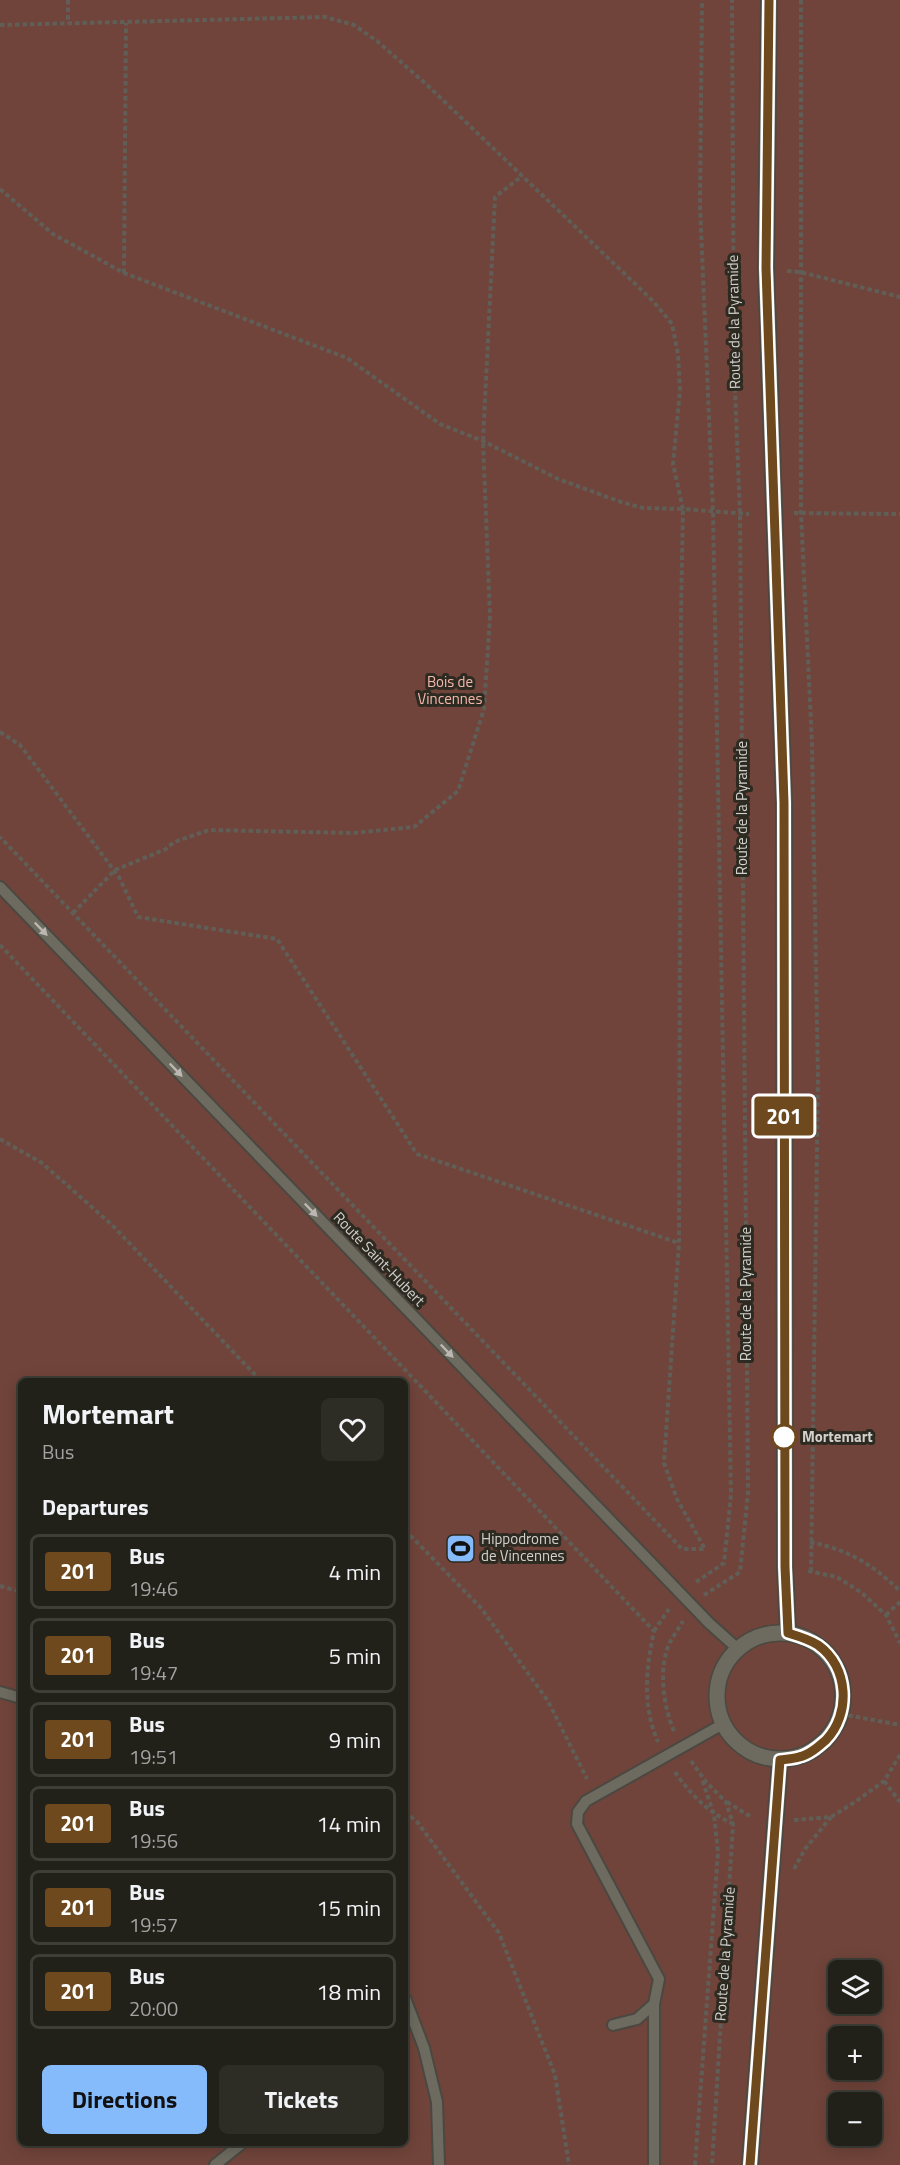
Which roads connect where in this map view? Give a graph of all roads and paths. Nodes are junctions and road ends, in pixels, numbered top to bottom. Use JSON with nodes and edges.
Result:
{"nodes":[{"id":1,"x":68,"y":0,"type":"edge"},
{"id":2,"x":702,"y":0,"type":"edge"},
{"id":3,"x":732,"y":0,"type":"edge"},
{"id":4,"x":769,"y":0,"type":"edge"},
{"id":5,"x":801,"y":0,"type":"edge"},
{"id":6,"x":68,"y":22,"type":"junction"},
{"id":7,"x":126,"y":23,"type":"junction"},
{"id":8,"x":0,"y":24,"type":"edge"},
{"id":9,"x":522,"y":176,"type":"junction"},
{"id":10,"x":0,"y":189,"type":"edge"},
{"id":11,"x":766,"y":268,"type":"junction"},
{"id":12,"x":800,"y":272,"type":"junction"},
{"id":13,"x":124,"y":273,"type":"junction"},
{"id":14,"x":900,"y":297,"type":"edge"},
{"id":15,"x":483,"y":441,"type":"junction"},
{"id":16,"x":683,"y":509,"type":"junction"},
{"id":17,"x":713,"y":512,"type":"junction"},
{"id":18,"x":794,"y":513,"type":"dead end"},
{"id":19,"x":801,"y":513,"type":"junction"},
{"id":20,"x":740,"y":514,"type":"junction"},
{"id":21,"x":749,"y":514,"type":"dead end"},
{"id":22,"x":900,"y":514,"type":"edge"},
{"id":23,"x":0,"y":732,"type":"edge"},
{"id":24,"x":0,"y":837,"type":"edge"},
{"id":25,"x":115,"y":870,"type":"junction"},
{"id":26,"x":0,"y":887,"type":"edge"},
{"id":27,"x":73,"y":914,"type":"junction"},
{"id":28,"x":0,"y":945,"type":"edge"},
{"id":29,"x":0,"y":1139,"type":"edge"},
{"id":30,"x":679,"y":1243,"type":"junction"},
{"id":31,"x":258,"y":1378,"type":"edge"},
{"id":32,"x":408,"y":1533,"type":"edge"},
{"id":33,"x":810,"y":1541,"type":"junction"},
{"id":34,"x":801,"y":1570,"type":"dead end"},
{"id":35,"x":811,"y":1572,"type":"junction"},
{"id":36,"x":692,"y":1585,"type":"dead end"},
{"id":37,"x":0,"y":1586,"type":"edge"},
{"id":38,"x":18,"y":1591,"type":"edge"},
{"id":39,"x":900,"y":1591,"type":"edge"},
{"id":40,"x":704,"y":1595,"type":"dead end"},
{"id":41,"x":900,"y":1602,"type":"edge"},
{"id":42,"x":671,"y":1606,"type":"dead end"},
{"id":43,"x":886,"y":1615,"type":"junction"},
{"id":44,"x":683,"y":1620,"type":"dead end"},
{"id":45,"x":654,"y":1631,"type":"junction"},
{"id":46,"x":788,"y":1633,"type":"junction"},
{"id":47,"x":900,"y":1643,"type":"edge"},
{"id":48,"x":738,"y":1648,"type":"junction"},
{"id":49,"x":0,"y":1692,"type":"edge"},
{"id":50,"x":18,"y":1697,"type":"edge"},
{"id":51,"x":841,"y":1714,"type":"junction"},
{"id":52,"x":723,"y":1724,"type":"junction"},
{"id":53,"x":900,"y":1725,"type":"edge"},
{"id":54,"x":677,"y":1738,"type":"dead end"},
{"id":55,"x":660,"y":1748,"type":"dead end"},
{"id":56,"x":900,"y":1755,"type":"edge"},
{"id":57,"x":688,"y":1757,"type":"dead end"},
{"id":58,"x":780,"y":1760,"type":"junction"},
{"id":59,"x":672,"y":1768,"type":"dead end"},
{"id":60,"x":698,"y":1771,"type":"junction"},
{"id":61,"x":884,"y":1781,"type":"junction"},
{"id":62,"x":595,"y":1796,"type":"junction"},
{"id":63,"x":726,"y":1802,"type":"junction"},
{"id":64,"x":900,"y":1802,"type":"edge"},
{"id":65,"x":408,"y":1814,"type":"edge"},
{"id":66,"x":714,"y":1815,"type":"junction"},
{"id":67,"x":751,"y":1816,"type":"dead end"},
{"id":68,"x":831,"y":1817,"type":"junction"},
{"id":69,"x":790,"y":1820,"type":"dead end"},
{"id":70,"x":733,"y":1824,"type":"junction"},
{"id":71,"x":794,"y":1869,"type":"dead end"},
{"id":72,"x":654,"y":2004,"type":"junction"},
{"id":73,"x":408,"y":2006,"type":"edge"},
{"id":74,"x":614,"y":2025,"type":"dead end"},
{"id":75,"x":239,"y":2146,"type":"edge"},
{"id":76,"x":215,"y":2165,"type":"edge"},
{"id":77,"x":439,"y":2165,"type":"edge"},
{"id":78,"x":569,"y":2165,"type":"edge"},
{"id":79,"x":654,"y":2165,"type":"edge"},
{"id":80,"x":695,"y":2165,"type":"edge"},
{"id":81,"x":712,"y":2165,"type":"edge"},
{"id":82,"x":750,"y":2165,"type":"edge"}],
"edges":[{"from":1,"to":6,"type":"path"},
{"from":2,"to":17,"type":"path"},
{"from":3,"to":20,"type":"path","name":"Route de la Pyramide"},
{"from":4,"to":11,"type":"street"},
{"from":5,"to":12,"type":"path"},
{"from":6,"to":7,"type":"path"},
{"from":6,"to":8,"type":"path"},
{"from":7,"to":9,"type":"path"},
{"from":7,"to":13,"type":"path"},
{"from":9,"to":15,"type":"path"},
{"from":9,"to":16,"type":"path"},
{"from":10,"to":13,"type":"path"},
{"from":11,"to":12,"type":"path"},
{"from":11,"to":46,"type":"street"},
{"from":12,"to":14,"type":"path"},
{"from":12,"to":19,"type":"path"},
{"from":13,"to":15,"type":"path"},
{"from":15,"to":16,"type":"path"},
{"from":15,"to":25,"type":"path"},
{"from":16,"to":17,"type":"path"},
{"from":16,"to":30,"type":"path"},
{"from":17,"to":20,"type":"path"},
{"from":17,"to":36,"type":"path"},
{"from":18,"to":19,"type":"path"},
{"from":19,"to":22,"type":"path"},
{"from":19,"to":33,"type":"path"},
{"from":20,"to":21,"type":"path"},
{"from":20,"to":40,"type":"path","name":"Route de la Pyramide"},
{"from":23,"to":25,"type":"path"},
{"from":24,"to":27,"type":"path"},
{"from":25,"to":27,"type":"path"},
{"from":25,"to":30,"type":"path"},
{"from":26,"to":48,"type":"lane","name":"Route Saint-Hubert","one_way":true},
{"from":27,"to":30,"type":"path"},
{"from":28,"to":45,"type":"path"},
{"from":29,"to":31,"type":"path"},
{"from":32,"to":62,"type":"path"},
{"from":33,"to":35,"type":"path"},
{"from":33,"to":39,"type":"path"},
{"from":34,"to":35,"type":"path"},
{"from":35,"to":43,"type":"path"},
{"from":37,"to":38,"type":"path"},
{"from":41,"to":43,"type":"path"},
{"from":42,"to":45,"type":"path"},
{"from":43,"to":47,"type":"path"},
{"from":44,"to":54,"type":"path"},
{"from":45,"to":55,"type":"path"},
{"from":46,"to":48,"type":"street"},
{"from":46,"to":51,"type":"street"},
{"from":48,"to":52,"type":"street"},
{"from":49,"to":50,"type":"lane"},
{"from":51,"to":53,"type":"path"},
{"from":51,"to":58,"type":"street"},
{"from":52,"to":58,"type":"street"},
{"from":52,"to":62,"type":"lane"},
{"from":56,"to":61,"type":"path"},
{"from":57,"to":60,"type":"path","name":"Route de la Pyramide"},
{"from":58,"to":82,"type":"street"},
{"from":59,"to":66,"type":"path"},
{"from":60,"to":63,"type":"path","name":"Route de la Pyramide"},
{"from":60,"to":66,"type":"path","name":"Route de la Pyramide"},
{"from":61,"to":64,"type":"path"},
{"from":61,"to":68,"type":"path"},
{"from":62,"to":72,"type":"lane"},
{"from":63,"to":67,"type":"path"},
{"from":63,"to":70,"type":"path","name":"Route de la Pyramide"},
{"from":65,"to":78,"type":"path"},
{"from":66,"to":70,"type":"path"},
{"from":66,"to":80,"type":"path","name":"Route de la Pyramide"},
{"from":68,"to":69,"type":"path"},
{"from":68,"to":71,"type":"path"},
{"from":70,"to":81,"type":"path","name":"Route de la Pyramide"},
{"from":72,"to":74,"type":"lane"},
{"from":72,"to":79,"type":"lane"},
{"from":73,"to":77,"type":"lane"},
{"from":75,"to":76,"type":"lane"}]}
